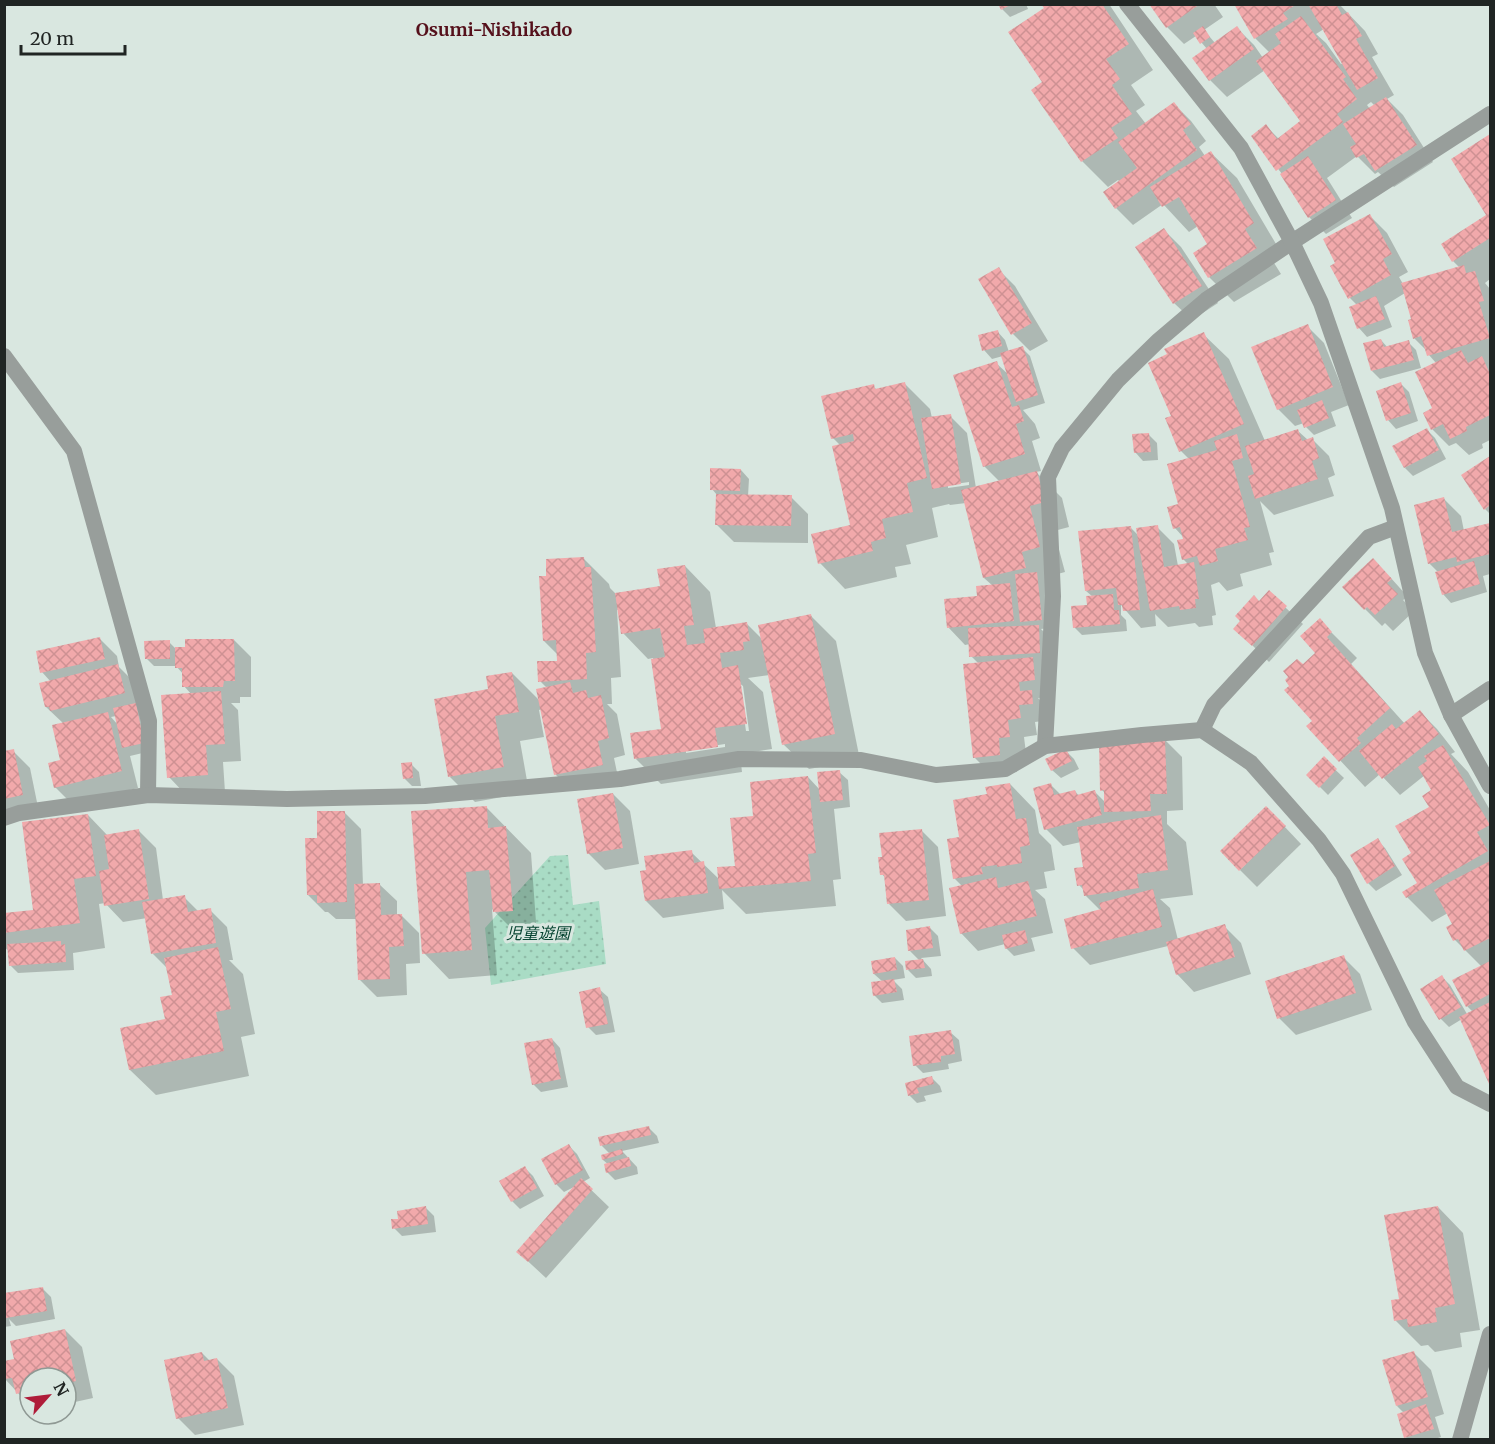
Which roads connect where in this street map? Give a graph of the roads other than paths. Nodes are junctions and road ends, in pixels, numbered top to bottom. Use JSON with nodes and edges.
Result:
{"nodes":[{"id":1,"x":1127,"y":4,"type":"edge"},
{"id":2,"x":1491,"y":114,"type":"edge"},
{"id":3,"x":1292,"y":242,"type":"junction"},
{"id":4,"x":4,"y":356,"type":"edge"},
{"id":5,"x":1396,"y":527,"type":"junction"},
{"id":6,"x":1491,"y":689,"type":"edge"},
{"id":7,"x":1451,"y":715,"type":"junction"},
{"id":8,"x":1202,"y":730,"type":"junction"},
{"id":9,"x":1045,"y":746,"type":"junction"},
{"id":10,"x":1491,"y":786,"type":"edge"},
{"id":11,"x":148,"y":795,"type":"junction"},
{"id":12,"x":4,"y":818,"type":"edge"},
{"id":13,"x":1491,"y":1104,"type":"edge"},
{"id":14,"x":1491,"y":1334,"type":"edge"},
{"id":15,"x":1460,"y":1440,"type":"edge"}],
"edges":[{"from":1,"to":3,"type":"street"},
{"from":2,"to":3,"type":"street"},
{"from":3,"to":5,"type":"street"},
{"from":3,"to":9,"type":"street"},
{"from":4,"to":11,"type":"street"},
{"from":5,"to":7,"type":"street"},
{"from":5,"to":8,"type":"street"},
{"from":6,"to":7,"type":"street"},
{"from":7,"to":10,"type":"street"},
{"from":8,"to":9,"type":"street"},
{"from":8,"to":13,"type":"street"},
{"from":9,"to":11,"type":"street"},
{"from":11,"to":12,"type":"street"},
{"from":14,"to":15,"type":"street"}]}
